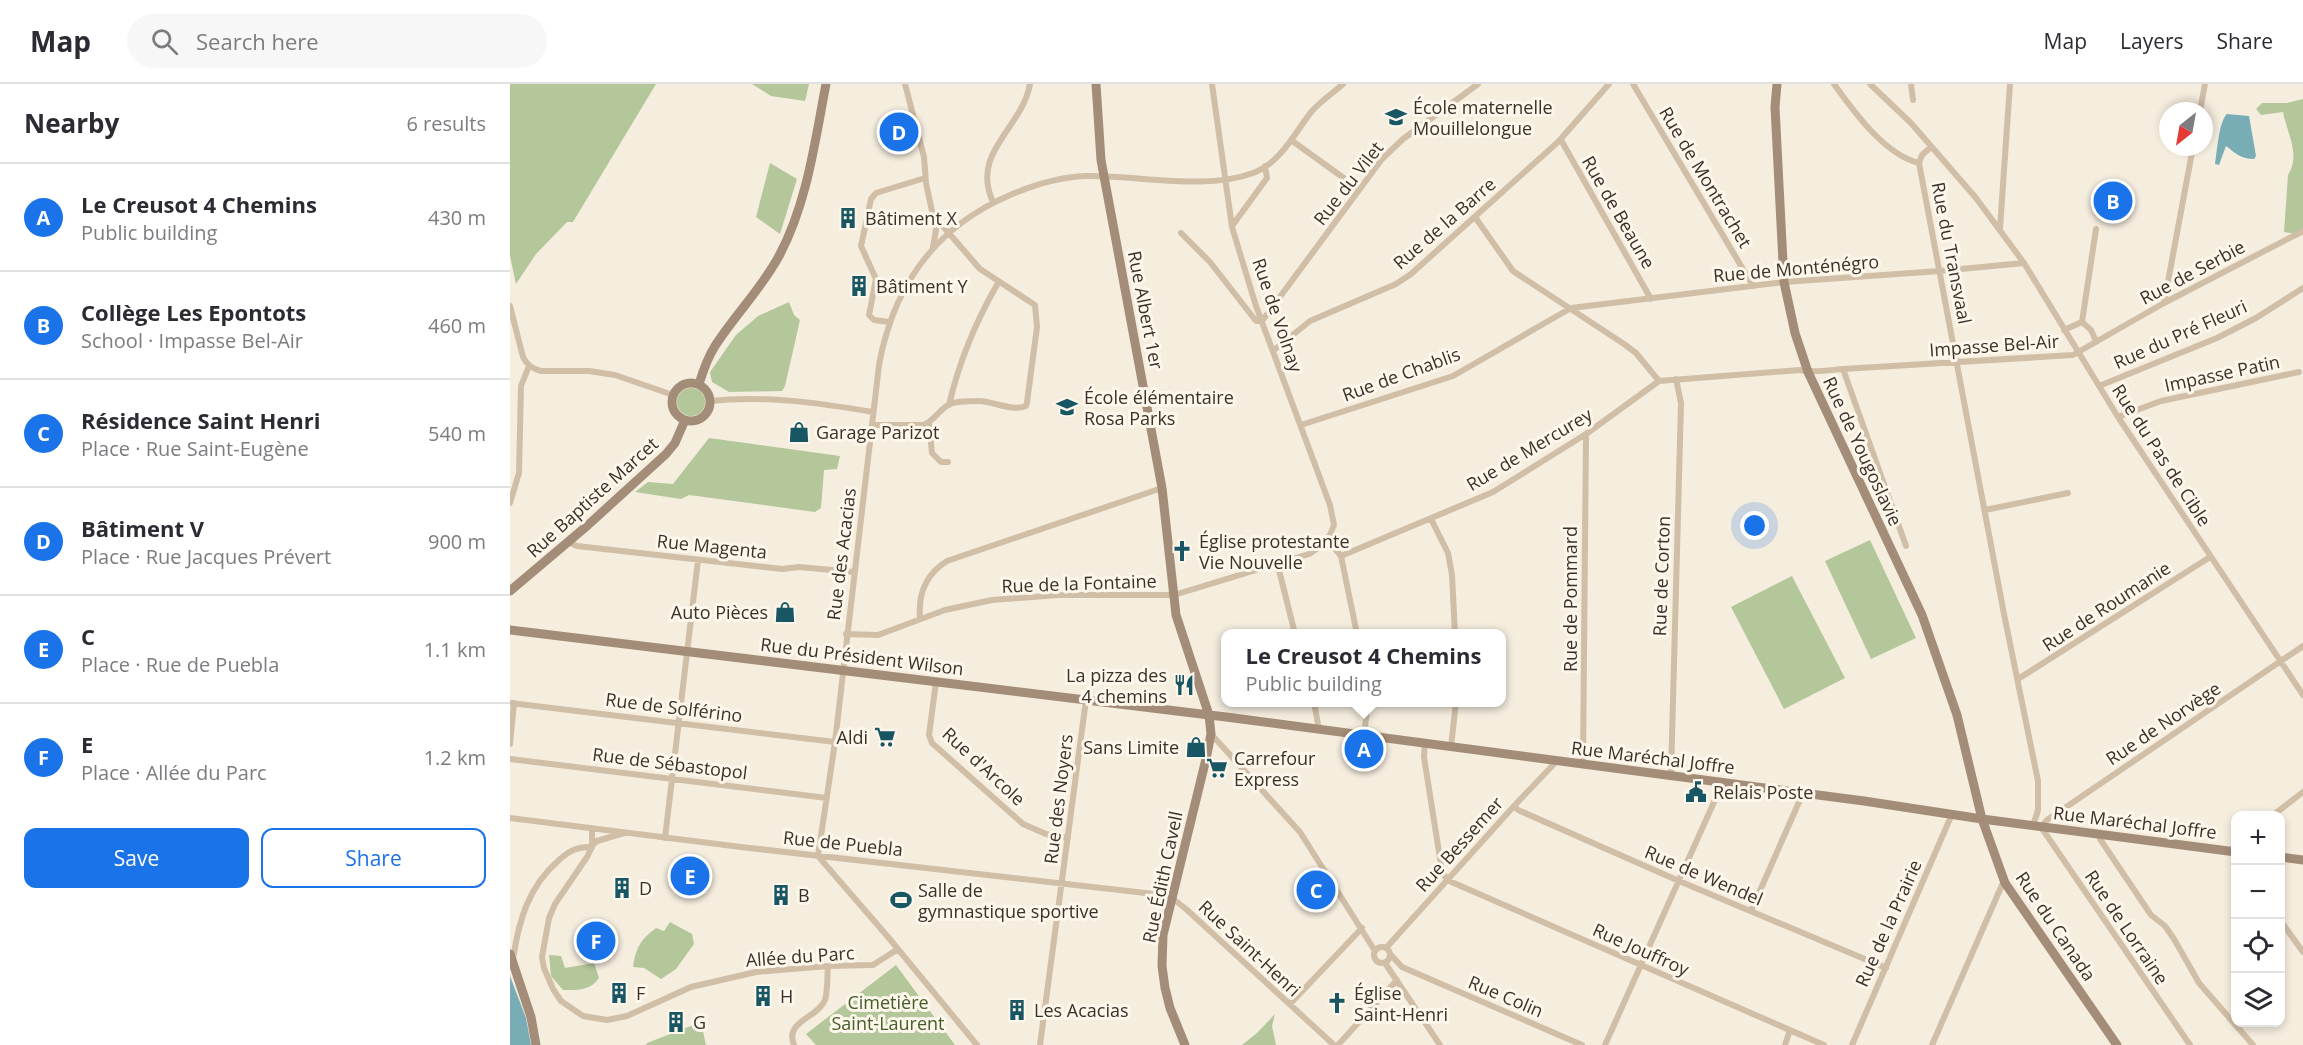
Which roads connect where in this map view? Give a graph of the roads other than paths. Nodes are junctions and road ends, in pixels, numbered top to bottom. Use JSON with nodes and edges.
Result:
{"nodes":[{"id":1,"x":826,"y":84,"type":"edge"},
{"id":2,"x":905,"y":84,"type":"edge"},
{"id":3,"x":1030,"y":84,"type":"edge"},
{"id":4,"x":1096,"y":84,"type":"edge"},
{"id":5,"x":1212,"y":84,"type":"edge"},
{"id":6,"x":1342,"y":84,"type":"edge"},
{"id":7,"x":1478,"y":84,"type":"edge"},
{"id":8,"x":1610,"y":84,"type":"edge"},
{"id":9,"x":1633,"y":84,"type":"edge"},
{"id":10,"x":1777,"y":84,"type":"edge"},
{"id":11,"x":1834,"y":84,"type":"edge"},
{"id":12,"x":1870,"y":84,"type":"edge"},
{"id":13,"x":1911,"y":84,"type":"edge"},
{"id":14,"x":2010,"y":84,"type":"edge"},
{"id":15,"x":2205,"y":84,"type":"edge"},
{"id":16,"x":1913,"y":100,"type":"dead end"},
{"id":17,"x":2202,"y":102,"type":"edge"},
{"id":18,"x":1291,"y":140,"type":"junction"},
{"id":19,"x":1561,"y":140,"type":"junction"},
{"id":20,"x":1931,"y":147,"type":"junction"},
{"id":21,"x":2191,"y":156,"type":"edge"},
{"id":22,"x":1919,"y":163,"type":"junction"},
{"id":23,"x":1265,"y":166,"type":"junction"},
{"id":24,"x":1104,"y":177,"type":"junction"},
{"id":25,"x":925,"y":178,"type":"junction"},
{"id":26,"x":1225,"y":180,"type":"junction"},
{"id":27,"x":1359,"y":189,"type":"junction"},
{"id":28,"x":993,"y":202,"type":"junction"},
{"id":29,"x":933,"y":216,"type":"junction"},
{"id":30,"x":1475,"y":218,"type":"junction"},
{"id":31,"x":1232,"y":227,"type":"junction"},
{"id":32,"x":2000,"y":229,"type":"junction"},
{"id":33,"x":2096,"y":229,"type":"dead end"},
{"id":34,"x":2303,"y":231,"type":"edge"},
{"id":35,"x":950,"y":233,"type":"junction"},
{"id":36,"x":1180,"y":233,"type":"dead end"},
{"id":37,"x":933,"y":248,"type":"junction"},
{"id":38,"x":2024,"y":263,"type":"junction"},
{"id":39,"x":1940,"y":271,"type":"junction"},
{"id":40,"x":1784,"y":282,"type":"junction"},
{"id":41,"x":998,"y":283,"type":"junction"},
{"id":42,"x":1754,"y":286,"type":"junction"},
{"id":43,"x":2303,"y":288,"type":"edge"},
{"id":44,"x":1651,"y":298,"type":"junction"},
{"id":45,"x":2164,"y":303,"type":"junction"},
{"id":46,"x":510,"y":306,"type":"edge"},
{"id":47,"x":1571,"y":308,"type":"junction"},
{"id":48,"x":1262,"y":321,"type":"junction"},
{"id":49,"x":889,"y":322,"type":"junction"},
{"id":50,"x":2082,"y":322,"type":"junction"},
{"id":51,"x":2064,"y":330,"type":"junction"},
{"id":52,"x":2096,"y":341,"type":"junction"},
{"id":53,"x":1274,"y":350,"type":"junction"},
{"id":54,"x":2078,"y":353,"type":"junction"},
{"id":55,"x":1957,"y":362,"type":"junction"},
{"id":56,"x":529,"y":366,"type":"junction"},
{"id":57,"x":1843,"y":369,"type":"junction"},
{"id":58,"x":1808,"y":372,"type":"junction"},
{"id":59,"x":2299,"y":372,"type":"dead end"},
{"id":60,"x":1676,"y":379,"type":"junction"},
{"id":61,"x":1659,"y":381,"type":"junction"},
{"id":62,"x":699,"y":384,"type":"junction"},
{"id":63,"x":2099,"y":387,"type":"junction"},
{"id":64,"x":673,"y":395,"type":"junction"},
{"id":65,"x":710,"y":401,"type":"junction"},
{"id":66,"x":949,"y":405,"type":"junction"},
{"id":67,"x":873,"y":412,"type":"junction"},
{"id":68,"x":2118,"y":417,"type":"junction"},
{"id":69,"x":685,"y":420,"type":"junction"},
{"id":70,"x":929,"y":423,"type":"junction"},
{"id":71,"x":873,"y":425,"type":"junction"},
{"id":72,"x":1301,"y":425,"type":"junction"},
{"id":73,"x":1586,"y":434,"type":"junction"},
{"id":74,"x":948,"y":462,"type":"dead end"},
{"id":75,"x":1162,"y":488,"type":"junction"},
{"id":76,"x":2068,"y":493,"type":"dead end"},
{"id":77,"x":510,"y":503,"type":"edge"},
{"id":78,"x":1985,"y":510,"type":"junction"},
{"id":79,"x":1431,"y":519,"type":"junction"},
{"id":80,"x":1327,"y":539,"type":"junction"},
{"id":81,"x":568,"y":542,"type":"junction"},
{"id":82,"x":1906,"y":546,"type":"dead end"},
{"id":83,"x":1341,"y":556,"type":"junction"},
{"id":84,"x":2210,"y":557,"type":"junction"},
{"id":85,"x":698,"y":560,"type":"junction"},
{"id":86,"x":1277,"y":562,"type":"junction"},
{"id":87,"x":854,"y":572,"type":"junction"},
{"id":88,"x":510,"y":591,"type":"edge"},
{"id":89,"x":1174,"y":595,"type":"junction"},
{"id":90,"x":920,"y":618,"type":"junction"},
{"id":91,"x":1295,"y":629,"type":"edge"},
{"id":92,"x":1356,"y":629,"type":"edge"},
{"id":93,"x":1455,"y":629,"type":"edge"},
{"id":94,"x":510,"y":630,"type":"edge"},
{"id":95,"x":846,"y":634,"type":"junction"},
{"id":96,"x":2303,"y":646,"type":"edge"},
{"id":97,"x":689,"y":651,"type":"junction"},
{"id":98,"x":2280,"y":662,"type":"junction"},
{"id":99,"x":842,"y":670,"type":"junction"},
{"id":100,"x":2018,"y":679,"type":"junction"},
{"id":101,"x":936,"y":682,"type":"junction"},
{"id":102,"x":2303,"y":695,"type":"edge"},
{"id":103,"x":1086,"y":700,"type":"junction"},
{"id":104,"x":512,"y":703,"type":"edge"},
{"id":105,"x":1315,"y":707,"type":"edge"},
{"id":106,"x":1367,"y":707,"type":"edge"},
{"id":107,"x":1455,"y":707,"type":"edge"},
{"id":108,"x":1209,"y":715,"type":"junction"},
{"id":109,"x":679,"y":723,"type":"junction"},
{"id":110,"x":1319,"y":730,"type":"junction"},
{"id":111,"x":1211,"y":734,"type":"junction"},
{"id":112,"x":1364,"y":735,"type":"junction"},
{"id":113,"x":835,"y":742,"type":"junction"},
{"id":114,"x":1425,"y":743,"type":"junction"},
{"id":115,"x":510,"y":744,"type":"edge"},
{"id":116,"x":1451,"y":747,"type":"junction"},
{"id":117,"x":510,"y":759,"type":"edge"},
{"id":118,"x":1555,"y":761,"type":"junction"},
{"id":119,"x":1583,"y":764,"type":"junction"},
{"id":120,"x":1671,"y":776,"type":"junction"},
{"id":121,"x":673,"y":779,"type":"junction"},
{"id":122,"x":1722,"y":782,"type":"junction"},
{"id":123,"x":2303,"y":792,"type":"edge"},
{"id":124,"x":1803,"y":793,"type":"junction"},
{"id":125,"x":827,"y":798,"type":"junction"},
{"id":126,"x":1514,"y":806,"type":"junction"},
{"id":127,"x":2278,"y":811,"type":"edge"},
{"id":128,"x":1952,"y":814,"type":"junction"},
{"id":129,"x":510,"y":818,"type":"edge"},
{"id":130,"x":1982,"y":819,"type":"junction"},
{"id":131,"x":2037,"y":826,"type":"junction"},
{"id":132,"x":596,"y":829,"type":"junction"},
{"id":133,"x":627,"y":832,"type":"junction"},
{"id":134,"x":2101,"y":834,"type":"junction"},
{"id":135,"x":665,"y":838,"type":"junction"},
{"id":136,"x":1068,"y":838,"type":"junction"},
{"id":137,"x":595,"y":844,"type":"junction"},
{"id":138,"x":2231,"y":850,"type":"edge"},
{"id":139,"x":818,"y":856,"type":"junction"},
{"id":140,"x":2285,"y":858,"type":"edge"},
{"id":141,"x":2303,"y":860,"type":"edge"},
{"id":142,"x":1447,"y":880,"type":"junction"},
{"id":143,"x":1679,"y":881,"type":"junction"},
{"id":144,"x":2005,"y":883,"type":"junction"},
{"id":145,"x":1062,"y":884,"type":"junction"},
{"id":146,"x":1172,"y":898,"type":"junction"},
{"id":147,"x":1751,"y":911,"type":"junction"},
{"id":148,"x":2285,"y":927,"type":"edge"},
{"id":149,"x":1362,"y":928,"type":"junction"},
{"id":150,"x":898,"y":949,"type":"junction"},
{"id":151,"x":1375,"y":951,"type":"junction"},
{"id":152,"x":1388,"y":951,"type":"junction"},
{"id":153,"x":2303,"y":952,"type":"edge"},
{"id":154,"x":511,"y":958,"type":"edge"},
{"id":155,"x":1384,"y":963,"type":"junction"},
{"id":156,"x":1641,"y":965,"type":"junction"},
{"id":157,"x":828,"y":966,"type":"junction"},
{"id":158,"x":1886,"y":968,"type":"junction"},
{"id":159,"x":1397,"y":980,"type":"junction"},
{"id":160,"x":1290,"y":1004,"type":"junction"},
{"id":161,"x":1790,"y":1030,"type":"junction"},
{"id":162,"x":536,"y":1045,"type":"edge"},
{"id":163,"x":794,"y":1045,"type":"edge"},
{"id":164,"x":977,"y":1045,"type":"edge"},
{"id":165,"x":1040,"y":1045,"type":"edge"},
{"id":166,"x":1185,"y":1045,"type":"edge"},
{"id":167,"x":1336,"y":1045,"type":"edge"},
{"id":168,"x":1440,"y":1045,"type":"edge"},
{"id":169,"x":1582,"y":1045,"type":"edge"},
{"id":170,"x":1605,"y":1045,"type":"edge"},
{"id":171,"x":1785,"y":1045,"type":"edge"},
{"id":172,"x":1824,"y":1045,"type":"edge"},
{"id":173,"x":1852,"y":1045,"type":"edge"},
{"id":174,"x":1932,"y":1045,"type":"edge"},
{"id":175,"x":2117,"y":1045,"type":"edge"},
{"id":176,"x":2190,"y":1045,"type":"edge"},
{"id":177,"x":2253,"y":1045,"type":"edge"}],
"edges":[{"from":1,"to":62,"type":"main road"},
{"from":2,"to":25,"type":"street"},
{"from":3,"to":28,"type":"street"},
{"from":4,"to":24,"type":"main road","name":"Rue Albert 1er"},
{"from":5,"to":26,"type":"street","name":"Rue de Volnay"},
{"from":6,"to":18,"type":"street"},
{"from":7,"to":27,"type":"street","name":"Rue du Vilet"},
{"from":8,"to":19,"type":"street","name":"Rue de la Barre"},
{"from":9,"to":42,"type":"street","name":"Rue de Montrachet"},
{"from":10,"to":40,"type":"main road","name":"Rue de Yougoslavie"},
{"from":11,"to":22,"type":"street"},
{"from":12,"to":20,"type":"street","name":"Rue du Pas de Cible"},
{"from":13,"to":16,"type":"street"},
{"from":14,"to":32,"type":"street"},
{"from":15,"to":17,"type":"street"},
{"from":18,"to":23,"type":"street"},
{"from":18,"to":27,"type":"street"},
{"from":19,"to":30,"type":"street","name":"Rue de la Barre"},
{"from":19,"to":44,"type":"street","name":"Rue de Beaune"},
{"from":20,"to":22,"type":"street","name":"Rue du Transvaal"},
{"from":20,"to":32,"type":"street","name":"Rue du Pas de Cible"},
{"from":21,"to":45,"type":"street"},
{"from":22,"to":39,"type":"street","name":"Rue du Transvaal"},
{"from":23,"to":26,"type":"street","name":"Rue des Acacias"},
{"from":23,"to":31,"type":"street"},
{"from":24,"to":26,"type":"street","name":"Rue des Acacias"},
{"from":24,"to":28,"type":"street","name":"Rue des Acacias"},
{"from":24,"to":75,"type":"main road","name":"Rue Albert 1er"},
{"from":25,"to":29,"type":"street"},
{"from":25,"to":49,"type":"street"},
{"from":26,"to":31,"type":"street","name":"Rue de Volnay"},
{"from":27,"to":48,"type":"street","name":"Rue du Vilet"},
{"from":28,"to":35,"type":"street","name":"Rue des Acacias"},
{"from":29,"to":35,"type":"street"},
{"from":29,"to":37,"type":"street"},
{"from":30,"to":47,"type":"street"},
{"from":30,"to":53,"type":"street","name":"Rue de la Barre"},
{"from":31,"to":48,"type":"street","name":"Rue de Volnay"},
{"from":32,"to":38,"type":"street","name":"Rue du Pas de Cible"},
{"from":33,"to":50,"type":"street","name":"Impasse Bel-Air"},
{"from":34,"to":45,"type":"street","name":"Rue de Serbie"},
{"from":35,"to":37,"type":"street","name":"Rue des Acacias"},
{"from":35,"to":41,"type":"street"},
{"from":36,"to":48,"type":"street"},
{"from":37,"to":49,"type":"street","name":"Rue des Acacias"},
{"from":38,"to":39,"type":"street","name":"Rue de Monténégro"},
{"from":38,"to":51,"type":"street","name":"Rue du Pas de Cible"},
{"from":39,"to":40,"type":"street","name":"Rue de Monténégro"},
{"from":39,"to":55,"type":"street","name":"Rue du Transvaal"},
{"from":40,"to":42,"type":"street","name":"Rue de Monténégro"},
{"from":40,"to":58,"type":"main road","name":"Rue de Yougoslavie"},
{"from":41,"to":66,"type":"street"},
{"from":41,"to":66,"type":"street"},
{"from":42,"to":44,"type":"street","name":"Rue de Monténégro"},
{"from":43,"to":63,"type":"street","name":"Rue du Pré Fleuri"},
{"from":44,"to":47,"type":"street","name":"Rue de Monténégro"},
{"from":45,"to":52,"type":"street","name":"Rue de Serbie"},
{"from":46,"to":56,"type":"street"},
{"from":47,"to":61,"type":"street"},
{"from":47,"to":72,"type":"street","name":"Rue de Chablis"},
{"from":48,"to":53,"type":"street","name":"Rue de Volnay"},
{"from":49,"to":67,"type":"street","name":"Rue des Acacias"},
{"from":50,"to":51,"type":"street"},
{"from":50,"to":52,"type":"street","name":"Impasse Bel-Air"},
{"from":51,"to":54,"type":"street","name":"Rue du Pas de Cible"},
{"from":52,"to":54,"type":"street","name":"Impasse Bel-Air"},
{"from":53,"to":72,"type":"street","name":"Rue de Volnay"},
{"from":54,"to":55,"type":"street","name":"Impasse Bel-Air"},
{"from":54,"to":63,"type":"street","name":"Rue du Pas de Cible"},
{"from":55,"to":57,"type":"street","name":"Impasse Bel-Air"},
{"from":55,"to":78,"type":"street","name":"Rue du Transvaal"},
{"from":56,"to":64,"type":"street"},
{"from":56,"to":77,"type":"street"},
{"from":57,"to":58,"type":"street","name":"Impasse Bel-Air"},
{"from":57,"to":82,"type":"street"},
{"from":58,"to":60,"type":"street"},
{"from":58,"to":130,"type":"main road","name":"Rue de Yougoslavie"},
{"from":59,"to":68,"type":"street","name":"Impasse Patin"},
{"from":60,"to":61,"type":"street"},
{"from":60,"to":120,"type":"street","name":"Rue de Corton"},
{"from":61,"to":73,"type":"street","name":"Rue de Mercurey"},
{"from":62,"to":64,"type":"main road"},
{"from":62,"to":65,"type":"main road"},
{"from":63,"to":68,"type":"street","name":"Rue du Pas de Cible"},
{"from":64,"to":69,"type":"main road"},
{"from":65,"to":67,"type":"street"},
{"from":65,"to":69,"type":"main road"},
{"from":66,"to":70,"type":"street"},
{"from":67,"to":71,"type":"street","name":"Rue des Acacias"},
{"from":68,"to":84,"type":"street","name":"Rue du Pas de Cible"},
{"from":69,"to":81,"type":"main road","name":"Rue Baptiste Marcet"},
{"from":70,"to":71,"type":"street"},
{"from":70,"to":74,"type":"street"},
{"from":71,"to":87,"type":"street","name":"Rue des Acacias"},
{"from":72,"to":80,"type":"street","name":"Rue de Volnay"},
{"from":73,"to":79,"type":"street","name":"Rue de Mercurey"},
{"from":73,"to":119,"type":"street","name":"Rue de Pommard"},
{"from":75,"to":89,"type":"main road","name":"Rue Albert 1er"},
{"from":75,"to":90,"type":"street"},
{"from":76,"to":78,"type":"street"},
{"from":78,"to":100,"type":"street","name":"Rue du Transvaal"},
{"from":79,"to":83,"type":"street","name":"Rue de Mercurey"},
{"from":79,"to":93,"type":"street"},
{"from":80,"to":83,"type":"street"},
{"from":80,"to":86,"type":"street","name":"Rue de la Fontaine"},
{"from":81,"to":85,"type":"street","name":"Rue Magenta"},
{"from":81,"to":88,"type":"main road","name":"Rue Baptiste Marcet"},
{"from":83,"to":92,"type":"street"},
{"from":84,"to":98,"type":"street","name":"Rue du Pas de Cible"},
{"from":84,"to":100,"type":"street","name":"Rue de Roumanie"},
{"from":85,"to":87,"type":"street","name":"Rue Magenta"},
{"from":85,"to":97,"type":"street"},
{"from":86,"to":89,"type":"street","name":"Rue de la Fontaine"},
{"from":86,"to":91,"type":"street"},
{"from":87,"to":95,"type":"street","name":"Rue des Acacias"},
{"from":89,"to":90,"type":"street","name":"Rue de la Fontaine"},
{"from":89,"to":108,"type":"main road","name":"Rue Albert 1er"},
{"from":90,"to":95,"type":"street","name":"Rue de la Fontaine"},
{"from":94,"to":97,"type":"main road","name":"Rue du Président Wilson"},
{"from":95,"to":99,"type":"street","name":"Rue des Acacias"},
{"from":96,"to":98,"type":"street","name":"Rue de Norvège"},
{"from":97,"to":99,"type":"main road","name":"Rue du Président Wilson"},
{"from":97,"to":109,"type":"street"},
{"from":98,"to":102,"type":"street","name":"Rue du Pas de Cible"},
{"from":98,"to":131,"type":"street","name":"Rue de Norvège"},
{"from":99,"to":101,"type":"main road","name":"Rue du Président Wilson"},
{"from":99,"to":113,"type":"street","name":"Rue des Acacias"},
{"from":100,"to":131,"type":"street","name":"Rue du Transvaal"},
{"from":101,"to":103,"type":"main road","name":"Rue du Président Wilson"},
{"from":101,"to":136,"type":"street","name":"Rue d'Arcole"},
{"from":103,"to":108,"type":"main road","name":"Rue du Président Wilson"},
{"from":103,"to":136,"type":"street","name":"Rue des Noyers"},
{"from":104,"to":109,"type":"street","name":"Rue de Solférino"},
{"from":104,"to":115,"type":"street"},
{"from":105,"to":110,"type":"street"},
{"from":106,"to":112,"type":"street"},
{"from":107,"to":116,"type":"street"},
{"from":108,"to":110,"type":"main road","name":"Rue Maréchal Joffre"},
{"from":108,"to":111,"type":"main road","name":"Rue Édith Cavell"},
{"from":109,"to":113,"type":"street","name":"Rue de Solférino"},
{"from":109,"to":121,"type":"street"},
{"from":110,"to":112,"type":"main road","name":"Rue Maréchal Joffre"},
{"from":111,"to":146,"type":"main road","name":"Rue Édith Cavell"},
{"from":111,"to":149,"type":"street"},
{"from":112,"to":114,"type":"main road","name":"Rue Maréchal Joffre"},
{"from":113,"to":125,"type":"street","name":"Rue des Acacias"},
{"from":114,"to":116,"type":"main road","name":"Rue Maréchal Joffre"},
{"from":114,"to":142,"type":"street"},
{"from":116,"to":118,"type":"main road","name":"Rue Maréchal Joffre"},
{"from":117,"to":121,"type":"street","name":"Rue de Sébastopol"},
{"from":118,"to":119,"type":"main road","name":"Rue Maréchal Joffre"},
{"from":118,"to":126,"type":"street","name":"Rue Bessemer"},
{"from":119,"to":120,"type":"main road","name":"Rue Maréchal Joffre"},
{"from":120,"to":122,"type":"main road","name":"Rue Maréchal Joffre"},
{"from":121,"to":125,"type":"street","name":"Rue de Sébastopol"},
{"from":121,"to":135,"type":"street"},
{"from":122,"to":124,"type":"main road","name":"Rue Maréchal Joffre"},
{"from":122,"to":143,"type":"street"},
{"from":123,"to":127,"type":"street"},
{"from":124,"to":128,"type":"main road","name":"Rue Maréchal Joffre"},
{"from":124,"to":147,"type":"street"},
{"from":125,"to":139,"type":"street","name":"Rue des Acacias"},
{"from":126,"to":142,"type":"street","name":"Rue Bessemer"},
{"from":126,"to":143,"type":"street","name":"Rue de Wendel"},
{"from":128,"to":130,"type":"main road","name":"Rue Maréchal Joffre"},
{"from":128,"to":158,"type":"street","name":"Rue de la Prairie"},
{"from":129,"to":132,"type":"street","name":"Rue de Puebla"},
{"from":130,"to":131,"type":"main road","name":"Rue Maréchal Joffre"},
{"from":130,"to":144,"type":"main road","name":"Rue du Canada"},
{"from":131,"to":134,"type":"main road","name":"Rue Maréchal Joffre"},
{"from":131,"to":176,"type":"street","name":"Rue de Lorraine"},
{"from":132,"to":133,"type":"street","name":"Rue de Puebla"},
{"from":132,"to":137,"type":"street","name":"Allée du Parc"},
{"from":133,"to":135,"type":"street","name":"Rue de Puebla"},
{"from":133,"to":137,"type":"street"},
{"from":134,"to":138,"type":"main road","name":"Rue Maréchal Joffre"},
{"from":134,"to":177,"type":"street"},
{"from":135,"to":139,"type":"street","name":"Rue de Puebla"},
{"from":136,"to":145,"type":"street","name":"Rue des Noyers"},
{"from":137,"to":154,"type":"street"},
{"from":137,"to":157,"type":"street","name":"Allée du Parc"},
{"from":139,"to":145,"type":"street","name":"Rue de Puebla"},
{"from":139,"to":150,"type":"street"},
{"from":140,"to":141,"type":"main road"},
{"from":142,"to":152,"type":"street","name":"Rue Bessemer"},
{"from":142,"to":156,"type":"street","name":"Rue Jouffroy"},
{"from":143,"to":147,"type":"street","name":"Rue de Wendel"},
{"from":143,"to":156,"type":"street"},
{"from":144,"to":174,"type":"street"},
{"from":144,"to":175,"type":"main road","name":"Rue du Canada"},
{"from":145,"to":146,"type":"street","name":"Rue de Puebla"},
{"from":145,"to":165,"type":"street","name":"Rue des Noyers"},
{"from":146,"to":160,"type":"street","name":"Rue Saint-Henri"},
{"from":146,"to":166,"type":"main road","name":"Rue Édith Cavell"},
{"from":147,"to":158,"type":"street","name":"Rue de Wendel"},
{"from":148,"to":153,"type":"street"},
{"from":149,"to":151,"type":"street"},
{"from":149,"to":160,"type":"street"},
{"from":150,"to":157,"type":"street","name":"Allée du Parc"},
{"from":150,"to":164,"type":"street"},
{"from":151,"to":152,"type":"street"},
{"from":151,"to":155,"type":"street"},
{"from":152,"to":155,"type":"street"},
{"from":152,"to":169,"type":"street","name":"Rue Colin"},
{"from":154,"to":162,"type":"main road"},
{"from":155,"to":159,"type":"street"},
{"from":156,"to":161,"type":"street","name":"Rue Jouffroy"},
{"from":156,"to":170,"type":"street"},
{"from":157,"to":163,"type":"street"},
{"from":158,"to":173,"type":"street","name":"Rue de la Prairie"},
{"from":159,"to":167,"type":"street"},
{"from":159,"to":168,"type":"street"},
{"from":160,"to":167,"type":"street","name":"Rue Saint-Henri"},
{"from":161,"to":171,"type":"street"},
{"from":161,"to":172,"type":"street","name":"Rue Jouffroy"}]}
